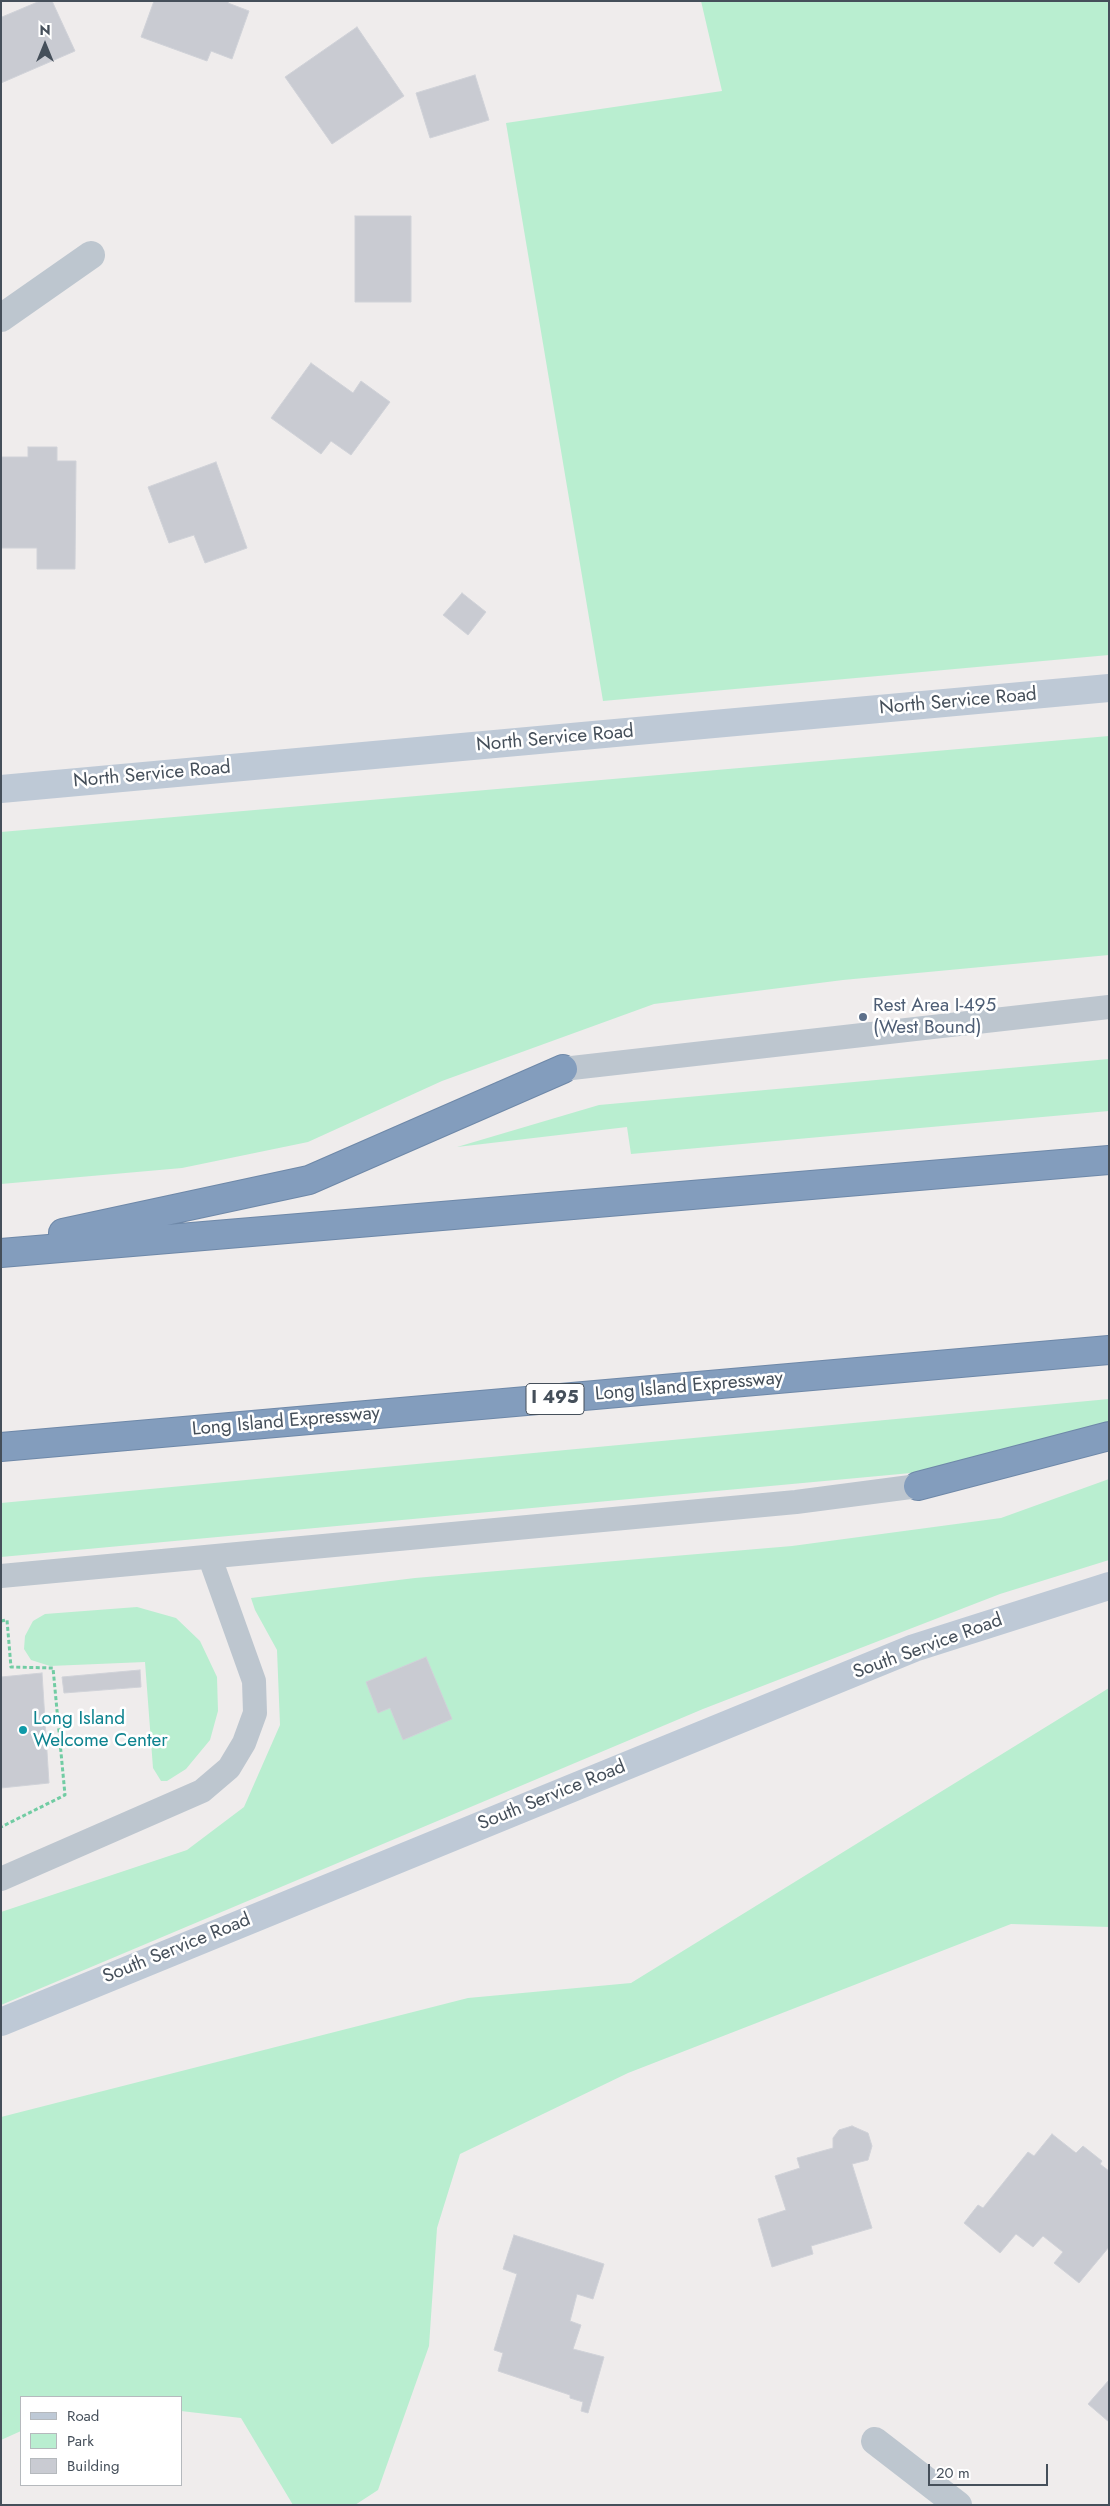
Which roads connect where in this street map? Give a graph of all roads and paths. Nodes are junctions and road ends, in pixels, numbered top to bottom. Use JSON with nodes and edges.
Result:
{"nodes":[{"id":1,"x":91,"y":255,"type":"dead end"},
{"id":2,"x":1,"y":318,"type":"edge"},
{"id":3,"x":1109,"y":688,"type":"edge"},
{"id":4,"x":1,"y":789,"type":"edge"},
{"id":5,"x":1109,"y":1008,"type":"edge"},
{"id":6,"x":563,"y":1069,"type":"joint"},
{"id":7,"x":1109,"y":1160,"type":"edge"},
{"id":8,"x":1,"y":1246,"type":"edge"},
{"id":9,"x":1,"y":1252,"type":"edge"},
{"id":10,"x":1109,"y":1350,"type":"edge"},
{"id":11,"x":1109,"y":1436,"type":"edge"},
{"id":12,"x":1,"y":1448,"type":"edge"},
{"id":13,"x":918,"y":1486,"type":"joint"},
{"id":14,"x":210,"y":1558,"type":"junction"},
{"id":15,"x":1,"y":1576,"type":"edge"},
{"id":16,"x":1109,"y":1586,"type":"edge"},
{"id":17,"x":1,"y":1620,"type":"edge"},
{"id":18,"x":1,"y":1826,"type":"edge"},
{"id":19,"x":1,"y":1879,"type":"edge"},
{"id":20,"x":1,"y":2022,"type":"edge"},
{"id":21,"x":875,"y":2441,"type":"dead end"},
{"id":22,"x":958,"y":2505,"type":"edge"}],
"edges":[{"from":1,"to":2,"type":"street"},
{"from":3,"to":4,"type":"main road","name":"North Service Road"},
{"from":5,"to":6,"type":"lane"},
{"from":6,"to":8,"type":"highway"},
{"from":7,"to":9,"type":"highway"},
{"from":10,"to":12,"type":"highway","name":"Long Island Expressway","number":"I 495"},
{"from":11,"to":13,"type":"highway"},
{"from":13,"to":14,"type":"lane"},
{"from":14,"to":15,"type":"lane"},
{"from":14,"to":19,"type":"lane"},
{"from":16,"to":20,"type":"main road","name":"South Service Road"},
{"from":17,"to":18,"type":"path"},
{"from":21,"to":22,"type":"street"}]}
